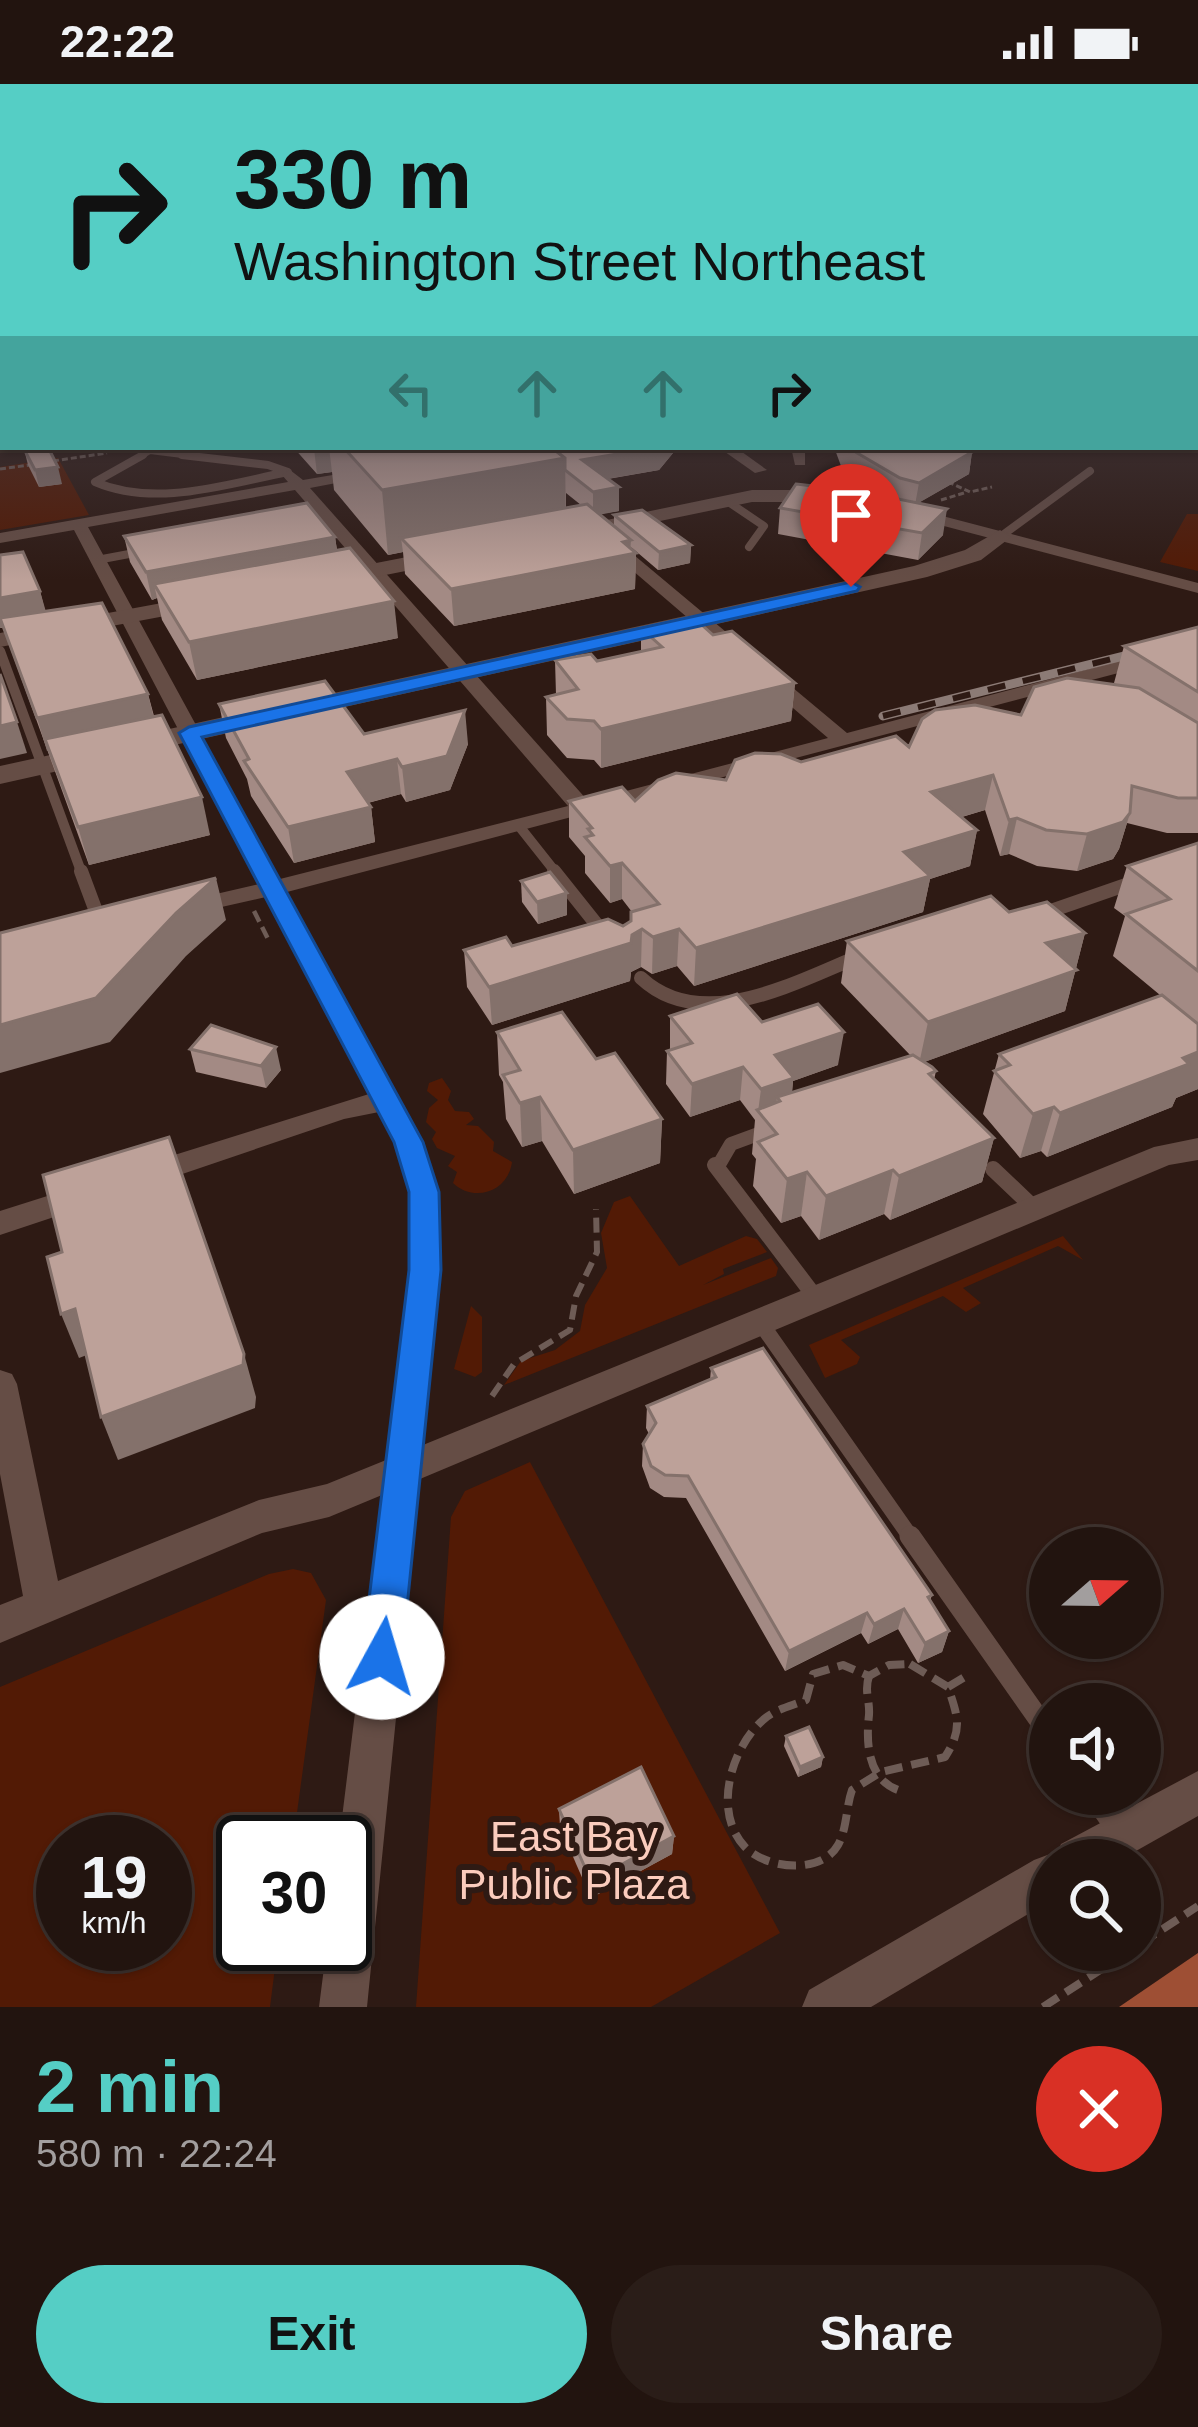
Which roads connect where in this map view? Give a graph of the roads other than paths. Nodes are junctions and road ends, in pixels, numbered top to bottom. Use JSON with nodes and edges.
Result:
{"nodes":[{"id":1,"x":729,"y":450,"type":"edge"},
{"id":2,"x":1090,"y":471,"type":"dead end"},
{"id":3,"x":376,"y":472,"type":"edge"},
{"id":4,"x":768,"y":477,"type":"junction"},
{"id":5,"x":293,"y":478,"type":"junction"},
{"id":6,"x":829,"y":483,"type":"junction"},
{"id":7,"x":752,"y":496,"type":"junction"},
{"id":8,"x":805,"y":496,"type":"junction"},
{"id":9,"x":858,"y":500,"type":"junction"},
{"id":10,"x":727,"y":501,"type":"junction"},
{"id":11,"x":880,"y":505,"type":"edge"},
{"id":12,"x":901,"y":511,"type":"edge"},
{"id":13,"x":327,"y":518,"type":"junction"},
{"id":14,"x":307,"y":521,"type":"edge"},
{"id":15,"x":79,"y":525,"type":"junction"},
{"id":16,"x":581,"y":527,"type":"joint"},
{"id":17,"x":1000,"y":536,"type":"junction"},
{"id":18,"x":0,"y":538,"type":"edge"},
{"id":19,"x":749,"y":547,"type":"dead end"},
{"id":20,"x":147,"y":550,"type":"edge"},
{"id":21,"x":481,"y":550,"type":"edge"},
{"id":22,"x":97,"y":560,"type":"junction"},
{"id":23,"x":373,"y":571,"type":"junction"},
{"id":24,"x":304,"y":584,"type":"edge"},
{"id":25,"x":1198,"y":588,"type":"edge"},
{"id":26,"x":240,"y":596,"type":"edge"},
{"id":27,"x":129,"y":616,"type":"junction"},
{"id":28,"x":701,"y":620,"type":"junction"},
{"id":29,"x":0,"y":640,"type":"edge"},
{"id":30,"x":1198,"y":646,"type":"edge"},
{"id":31,"x":0,"y":651,"type":"edge"},
{"id":32,"x":463,"y":674,"type":"junction"},
{"id":33,"x":189,"y":733,"type":"junction"},
{"id":34,"x":852,"y":742,"type":"junction"},
{"id":35,"x":43,"y":766,"type":"junction"},
{"id":36,"x":0,"y":775,"type":"edge"},
{"id":37,"x":583,"y":809,"type":"junction"},
{"id":38,"x":519,"y":826,"type":"junction"},
{"id":39,"x":1154,"y":875,"type":"edge"},
{"id":40,"x":270,"y":885,"type":"junction"},
{"id":41,"x":164,"y":914,"type":"edge"},
{"id":42,"x":1022,"y":917,"type":"edge"},
{"id":43,"x":102,"y":930,"type":"edge"},
{"id":44,"x":881,"y":949,"type":"edge"},
{"id":45,"x":620,"y":952,"type":"edge"},
{"id":46,"x":641,"y":977,"type":"dead end"},
{"id":47,"x":387,"y":1100,"type":"junction"},
{"id":48,"x":790,"y":1123,"type":"edge"},
{"id":49,"x":1198,"y":1149,"type":"edge"},
{"id":50,"x":993,"y":1168,"type":"edge"},
{"id":51,"x":1034,"y":1209,"type":"junction"},
{"id":52,"x":0,"y":1223,"type":"edge"},
{"id":53,"x":829,"y":1293,"type":"junction"},
{"id":54,"x":760,"y":1322,"type":"junction"},
{"id":55,"x":0,"y":1384,"type":"edge"},
{"id":56,"x":402,"y":1470,"type":"junction"},
{"id":57,"x":44,"y":1605,"type":"junction"},
{"id":58,"x":0,"y":1624,"type":"edge"},
{"id":59,"x":1029,"y":1705,"type":"edge"},
{"id":60,"x":1198,"y":1792,"type":"edge"},
{"id":61,"x":1106,"y":1815,"type":"edge"},
{"id":62,"x":1120,"y":1835,"type":"junction"},
{"id":63,"x":1113,"y":1839,"type":"edge"},
{"id":64,"x":1029,"y":1888,"type":"edge"},
{"id":65,"x":343,"y":2007,"type":"edge"},
{"id":66,"x":826,"y":2007,"type":"edge"}],
"edges":[{"from":1,"to":4,"type":"street"},
{"from":2,"to":17,"type":"lane"},
{"from":3,"to":5,"type":"street"},
{"from":4,"to":6,"type":"street"},
{"from":4,"to":7,"type":"street"},
{"from":4,"to":8,"type":"street"},
{"from":5,"to":5,"type":"lane"},
{"from":5,"to":13,"type":"street"},
{"from":5,"to":15,"type":"street"},
{"from":6,"to":8,"type":"street"},
{"from":6,"to":9,"type":"street"},
{"from":7,"to":8,"type":"street"},
{"from":7,"to":10,"type":"street"},
{"from":8,"to":9,"type":"street"},
{"from":9,"to":11,"type":"street"},
{"from":10,"to":16,"type":"street"},
{"from":10,"to":19,"type":"lane"},
{"from":12,"to":17,"type":"street"},
{"from":13,"to":14,"type":"lane"},
{"from":13,"to":23,"type":"street"},
{"from":15,"to":18,"type":"street"},
{"from":15,"to":22,"type":"street"},
{"from":16,"to":28,"type":"street"},
{"from":17,"to":25,"type":"street"},
{"from":17,"to":28,"type":"street"},
{"from":20,"to":22,"type":"lane"},
{"from":21,"to":23,"type":"street"},
{"from":22,"to":27,"type":"street"},
{"from":23,"to":24,"type":"street"},
{"from":23,"to":32,"type":"street"},
{"from":26,"to":27,"type":"street"},
{"from":27,"to":29,"type":"street"},
{"from":27,"to":33,"type":"street"},
{"from":28,"to":32,"type":"street"},
{"from":28,"to":34,"type":"street"},
{"from":30,"to":34,"type":"street"},
{"from":31,"to":35,"type":"lane"},
{"from":32,"to":33,"type":"street"},
{"from":32,"to":37,"type":"street"},
{"from":33,"to":35,"type":"street"},
{"from":33,"to":40,"type":"street"},
{"from":34,"to":37,"type":"street"},
{"from":35,"to":36,"type":"street"},
{"from":35,"to":43,"type":"lane"},
{"from":37,"to":38,"type":"street"},
{"from":38,"to":40,"type":"street"},
{"from":38,"to":45,"type":"lane"},
{"from":39,"to":42,"type":"lane"},
{"from":40,"to":41,"type":"street"},
{"from":40,"to":47,"type":"street"},
{"from":44,"to":46,"type":"lane"},
{"from":47,"to":52,"type":"street"},
{"from":47,"to":56,"type":"street"},
{"from":48,"to":53,"type":"lane"},
{"from":49,"to":51,"type":"street"},
{"from":50,"to":51,"type":"lane"},
{"from":51,"to":53,"type":"street"},
{"from":53,"to":54,"type":"street"},
{"from":54,"to":56,"type":"street"},
{"from":54,"to":59,"type":"lane"},
{"from":55,"to":57,"type":"street"},
{"from":56,"to":57,"type":"street"},
{"from":56,"to":65,"type":"street"},
{"from":57,"to":58,"type":"street"},
{"from":60,"to":62,"type":"street"},
{"from":61,"to":62,"type":"lane"},
{"from":62,"to":63,"type":"street"},
{"from":64,"to":66,"type":"street"}]}
